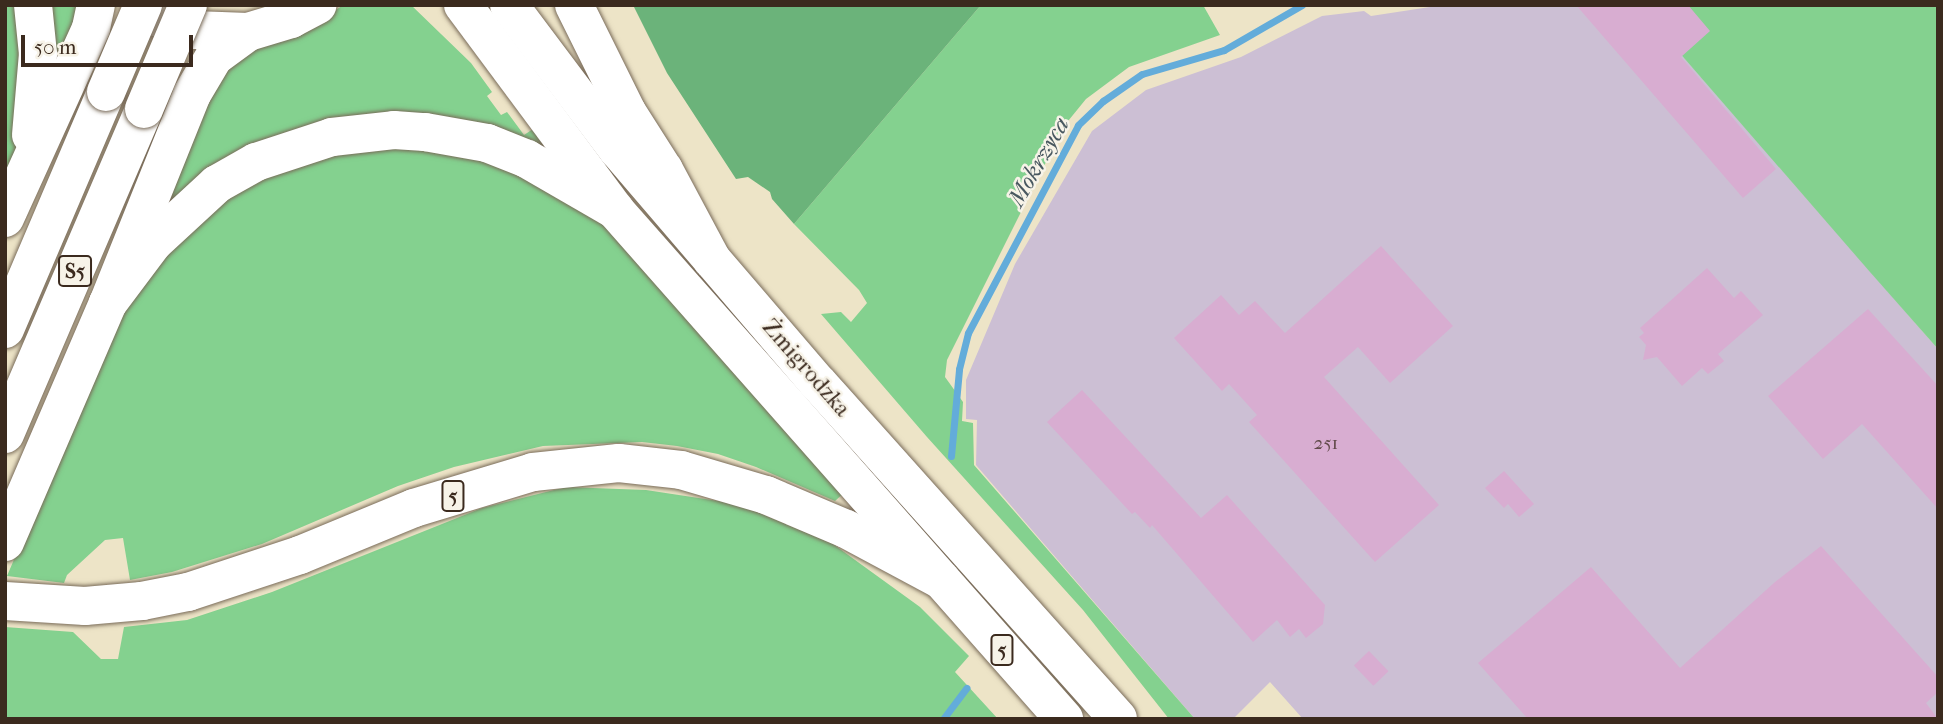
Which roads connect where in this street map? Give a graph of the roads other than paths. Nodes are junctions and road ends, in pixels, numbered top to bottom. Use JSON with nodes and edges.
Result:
{"nodes":[{"id":1,"x":33,"y":5,"type":"edge"},
{"id":2,"x":96,"y":5,"type":"edge"},
{"id":3,"x":133,"y":5,"type":"edge"},
{"id":4,"x":143,"y":5,"type":"edge"},
{"id":5,"x":188,"y":5,"type":"edge"},
{"id":6,"x":317,"y":5,"type":"edge"},
{"id":7,"x":463,"y":5,"type":"edge"},
{"id":8,"x":509,"y":5,"type":"edge"},
{"id":9,"x":574,"y":5,"type":"edge"},
{"id":10,"x":248,"y":32,"type":"junction"},
{"id":11,"x":24,"y":175,"type":"junction"},
{"id":12,"x":615,"y":209,"type":"junction"},
{"id":13,"x":5,"y":218,"type":"edge"},
{"id":14,"x":712,"y":260,"type":"junction"},
{"id":15,"x":108,"y":303,"type":"junction"},
{"id":16,"x":5,"y":329,"type":"edge"},
{"id":17,"x":5,"y":434,"type":"edge"},
{"id":18,"x":5,"y":542,"type":"edge"},
{"id":19,"x":941,"y":580,"type":"junction"},
{"id":20,"x":5,"y":601,"type":"edge"},
{"id":21,"x":1064,"y":719,"type":"edge"},
{"id":22,"x":1118,"y":719,"type":"edge"}],
"edges":[{"from":1,"to":11,"type":"main road"},
{"from":2,"to":11,"type":"main road"},
{"from":3,"to":10,"type":"main road"},
{"from":4,"to":16,"type":"main road","number":"S5","bridge":true},
{"from":5,"to":17,"type":"main road","number":"S5","bridge":true},
{"from":6,"to":10,"type":"main road"},
{"from":7,"to":12,"type":"main road","name":"Żmigrodzka"},
{"from":8,"to":14,"type":"main road","name":"Żmigrodzka"},
{"from":9,"to":14,"type":"main road","number":"5"},
{"from":10,"to":15,"type":"main road"},
{"from":11,"to":13,"type":"main road"},
{"from":12,"to":15,"type":"main road"},
{"from":12,"to":19,"type":"main road","name":"Żmigrodzka"},
{"from":14,"to":22,"type":"main road","name":"Żmigrodzka","number":"5"},
{"from":15,"to":18,"type":"main road"},
{"from":19,"to":20,"type":"main road","number":"5"},
{"from":19,"to":21,"type":"main road","name":"Żmigrodzka","number":"5"}]}
